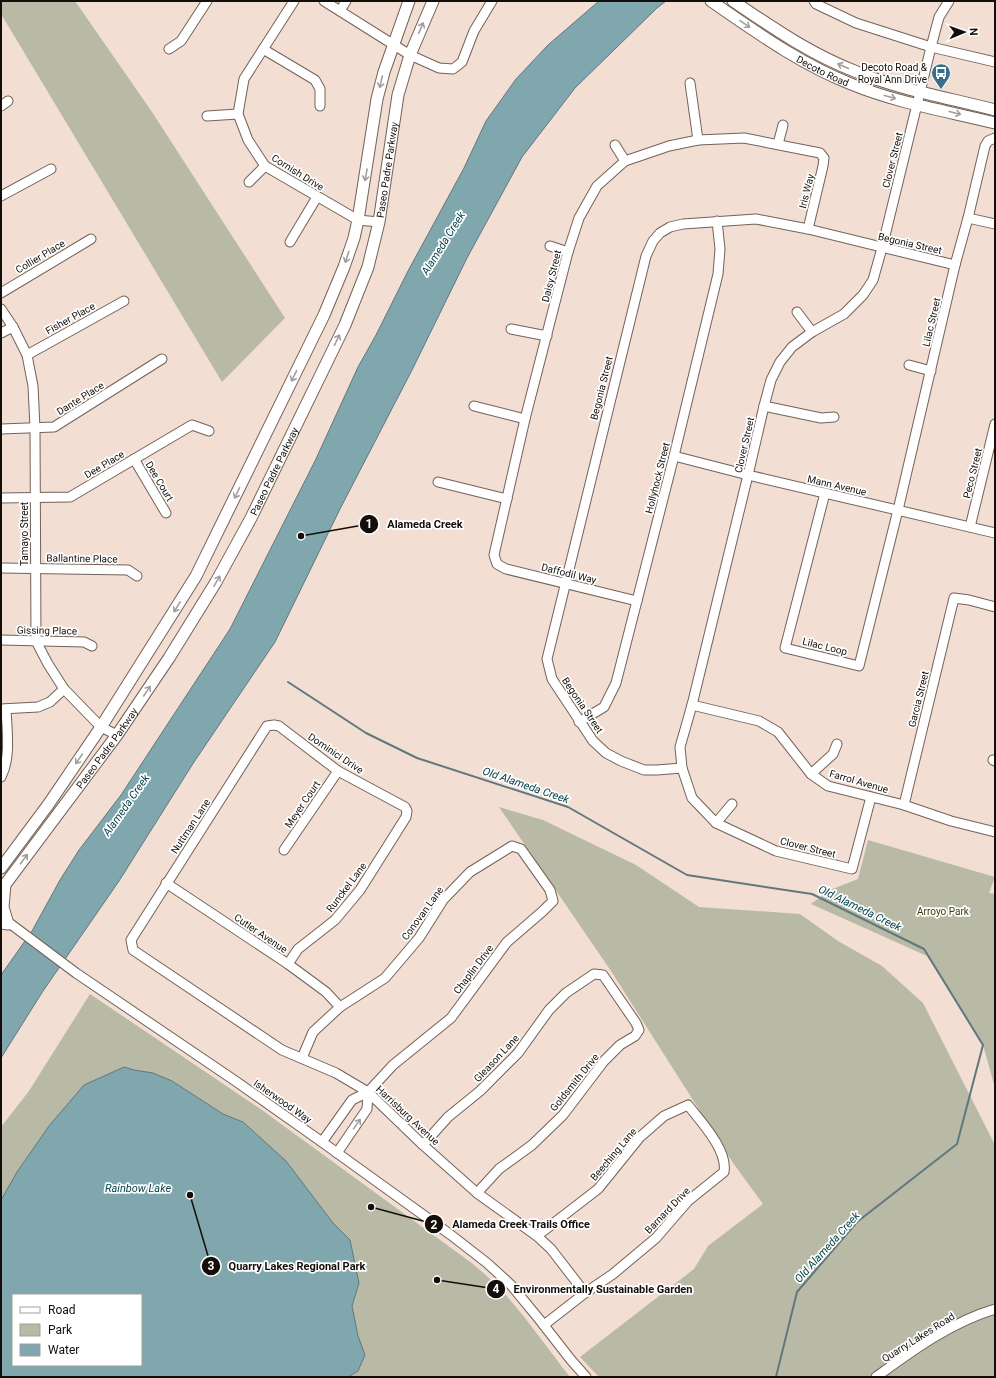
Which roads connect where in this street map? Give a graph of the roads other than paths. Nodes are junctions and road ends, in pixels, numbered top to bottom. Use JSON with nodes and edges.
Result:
{"nodes":[{"id":1,"x":207,"y":1,"type":"edge"},
{"id":2,"x":294,"y":1,"type":"edge"},
{"id":3,"x":324,"y":1,"type":"edge"},
{"id":4,"x":346,"y":1,"type":"edge"},
{"id":5,"x":409,"y":1,"type":"edge"},
{"id":6,"x":433,"y":1,"type":"edge"},
{"id":7,"x":492,"y":1,"type":"edge"},
{"id":8,"x":733,"y":1,"type":"edge"},
{"id":9,"x":814,"y":1,"type":"edge"},
{"id":10,"x":949,"y":1,"type":"edge"},
{"id":11,"x":712,"y":2,"type":"edge"},
{"id":12,"x":340,"y":12,"type":"junction"},
{"id":13,"x":393,"y":45,"type":"junction"},
{"id":14,"x":931,"y":47,"type":"junction"},
{"id":15,"x":169,"y":49,"type":"dead end"},
{"id":16,"x":263,"y":49,"type":"junction"},
{"id":17,"x":410,"y":55,"type":"junction"},
{"id":18,"x":995,"y":62,"type":"edge"},
{"id":19,"x":690,"y":83,"type":"dead end"},
{"id":20,"x":920,"y":92,"type":"junction"},
{"id":21,"x":917,"y":104,"type":"junction"},
{"id":22,"x":320,"y":106,"type":"dead end"},
{"id":23,"x":995,"y":110,"type":"edge"},
{"id":24,"x":238,"y":114,"type":"junction"},
{"id":25,"x":208,"y":116,"type":"dead end"},
{"id":26,"x":995,"y":123,"type":"edge"},
{"id":27,"x":784,"y":125,"type":"dead end"},
{"id":28,"x":992,"y":139,"type":"edge"},
{"id":29,"x":698,"y":140,"type":"junction"},
{"id":30,"x":778,"y":144,"type":"junction"},
{"id":31,"x":615,"y":145,"type":"dead end"},
{"id":32,"x":824,"y":158,"type":"joint"},
{"id":33,"x":625,"y":161,"type":"junction"},
{"id":34,"x":265,"y":166,"type":"junction"},
{"id":35,"x":51,"y":169,"type":"dead end"},
{"id":36,"x":249,"y":182,"type":"dead end"},
{"id":37,"x":1,"y":196,"type":"edge"},
{"id":38,"x":317,"y":197,"type":"junction"},
{"id":39,"x":968,"y":218,"type":"junction"},
{"id":40,"x":358,"y":220,"type":"junction"},
{"id":41,"x":717,"y":221,"type":"junction"},
{"id":42,"x":379,"y":222,"type":"junction"},
{"id":43,"x":995,"y":224,"type":"edge"},
{"id":44,"x":808,"y":229,"type":"junction"},
{"id":45,"x":91,"y":239,"type":"dead end"},
{"id":46,"x":290,"y":242,"type":"dead end"},
{"id":47,"x":550,"y":246,"type":"dead end"},
{"id":48,"x":882,"y":248,"type":"junction"},
{"id":49,"x":568,"y":252,"type":"junction"},
{"id":50,"x":955,"y":265,"type":"junction"},
{"id":51,"x":1,"y":292,"type":"edge"},
{"id":52,"x":124,"y":301,"type":"dead end"},
{"id":53,"x":1,"y":309,"type":"edge"},
{"id":54,"x":797,"y":312,"type":"dead end"},
{"id":55,"x":13,"y":327,"type":"junction"},
{"id":56,"x":511,"y":329,"type":"dead end"},
{"id":57,"x":812,"y":332,"type":"junction"},
{"id":58,"x":1,"y":333,"type":"edge"},
{"id":59,"x":547,"y":336,"type":"junction"},
{"id":60,"x":27,"y":355,"type":"junction"},
{"id":61,"x":162,"y":359,"type":"dead end"},
{"id":62,"x":909,"y":365,"type":"dead end"},
{"id":63,"x":931,"y":371,"type":"junction"},
{"id":64,"x":474,"y":406,"type":"dead end"},
{"id":65,"x":764,"y":406,"type":"junction"},
{"id":66,"x":834,"y":416,"type":"dead end"},
{"id":67,"x":525,"y":419,"type":"junction"},
{"id":68,"x":995,"y":424,"type":"edge"},
{"id":69,"x":35,"y":428,"type":"junction"},
{"id":70,"x":1,"y":429,"type":"edge"},
{"id":71,"x":209,"y":431,"type":"dead end"},
{"id":72,"x":674,"y":456,"type":"junction"},
{"id":73,"x":134,"y":459,"type":"junction"},
{"id":74,"x":748,"y":475,"type":"junction"},
{"id":75,"x":438,"y":482,"type":"dead end"},
{"id":76,"x":825,"y":493,"type":"junction"},
{"id":77,"x":1,"y":498,"type":"edge"},
{"id":78,"x":35,"y":498,"type":"junction"},
{"id":79,"x":507,"y":499,"type":"junction"},
{"id":80,"x":898,"y":510,"type":"junction"},
{"id":81,"x":166,"y":513,"type":"dead end"},
{"id":82,"x":970,"y":527,"type":"junction"},
{"id":83,"x":995,"y":533,"type":"edge"},
{"id":84,"x":497,"y":564,"type":"joint"},
{"id":85,"x":1,"y":568,"type":"edge"},
{"id":86,"x":36,"y":568,"type":"junction"},
{"id":87,"x":137,"y":576,"type":"dead end"},
{"id":88,"x":564,"y":583,"type":"junction"},
{"id":89,"x":637,"y":601,"type":"junction"},
{"id":90,"x":995,"y":607,"type":"edge"},
{"id":91,"x":1,"y":640,"type":"edge"},
{"id":92,"x":36,"y":641,"type":"junction"},
{"id":93,"x":92,"y":646,"type":"dead end"},
{"id":94,"x":64,"y":689,"type":"junction"},
{"id":95,"x":692,"y":705,"type":"junction"},
{"id":96,"x":4,"y":709,"type":"edge"},
{"id":97,"x":579,"y":722,"type":"junction"},
{"id":98,"x":274,"y":725,"type":"joint"},
{"id":99,"x":101,"y":726,"type":"junction"},
{"id":100,"x":117,"y":735,"type":"junction"},
{"id":101,"x":837,"y":744,"type":"dead end"},
{"id":102,"x":682,"y":768,"type":"junction"},
{"id":103,"x":338,"y":770,"type":"junction"},
{"id":104,"x":811,"y":774,"type":"junction"},
{"id":105,"x":1,"y":776,"type":"edge"},
{"id":106,"x":871,"y":797,"type":"junction"},
{"id":107,"x":732,"y":804,"type":"dead end"},
{"id":108,"x":904,"y":805,"type":"junction"},
{"id":109,"x":407,"y":811,"type":"joint"},
{"id":110,"x":716,"y":823,"type":"junction"},
{"id":111,"x":995,"y":832,"type":"edge"},
{"id":112,"x":521,"y":849,"type":"joint"},
{"id":113,"x":284,"y":850,"type":"dead end"},
{"id":114,"x":1,"y":868,"type":"edge"},
{"id":115,"x":166,"y":884,"type":"junction"},
{"id":116,"x":3,"y":887,"type":"edge"},
{"id":117,"x":5,"y":922,"type":"edge"},
{"id":118,"x":131,"y":945,"type":"joint"},
{"id":119,"x":288,"y":964,"type":"junction"},
{"id":120,"x":603,"y":975,"type":"joint"},
{"id":121,"x":340,"y":1007,"type":"junction"},
{"id":122,"x":302,"y":1058,"type":"junction"},
{"id":123,"x":368,"y":1092,"type":"junction"},
{"id":124,"x":688,"y":1105,"type":"joint"},
{"id":125,"x":322,"y":1142,"type":"junction"},
{"id":126,"x":423,"y":1145,"type":"junction"},
{"id":127,"x":337,"y":1153,"type":"junction"},
{"id":128,"x":477,"y":1193,"type":"junction"},
{"id":129,"x":537,"y":1236,"type":"junction"},
{"id":130,"x":584,"y":1293,"type":"junction"},
{"id":131,"x":995,"y":1309,"type":"edge"},
{"id":132,"x":541,"y":1322,"type":"junction"},
{"id":133,"x":586,"y":1377,"type":"edge"},
{"id":134,"x":876,"y":1377,"type":"edge"}],
"edges":[{"from":1,"to":15,"type":"street"},
{"from":2,"to":16,"type":"street"},
{"from":3,"to":12,"type":"street"},
{"from":4,"to":12,"type":"street"},
{"from":5,"to":13,"type":"main road","name":"Paseo Padre Parkway"},
{"from":17,"to":6,"type":"main road","name":"Paseo Padre Parkway","one_way":true},
{"from":7,"to":17,"type":"street"},
{"from":20,"to":8,"type":"main road","name":"Decoto Road","one_way":true},
{"from":9,"to":14,"type":"street"},
{"from":10,"to":14,"type":"street","name":"Clover Street"},
{"from":11,"to":21,"type":"main road","name":"Decoto Road","one_way":true},
{"from":12,"to":13,"type":"street"},
{"from":13,"to":17,"type":"street"},
{"from":13,"to":40,"type":"main road","name":"Paseo Padre Parkway","one_way":true},
{"from":14,"to":18,"type":"street"},
{"from":14,"to":20,"type":"street","name":"Clover Street"},
{"from":16,"to":22,"type":"street"},
{"from":16,"to":24,"type":"street"},
{"from":17,"to":42,"type":"main road","name":"Paseo Padre Parkway"},
{"from":19,"to":29,"type":"street"},
{"from":20,"to":21,"type":"street","name":"Clover Street"},
{"from":20,"to":23,"type":"main road","name":"Decoto Road"},
{"from":21,"to":26,"type":"main road","name":"Decoto Road","one_way":true},
{"from":21,"to":48,"type":"street","name":"Clover Street"},
{"from":24,"to":25,"type":"street"},
{"from":24,"to":34,"type":"street","name":"Cornish Drive"},
{"from":27,"to":30,"type":"street"},
{"from":28,"to":39,"type":"street","name":"Lilac Street"},
{"from":29,"to":30,"type":"street","name":"Daisy Street"},
{"from":29,"to":33,"type":"street","name":"Daisy Street"},
{"from":30,"to":32,"type":"street","name":"Daisy Street"},
{"from":31,"to":33,"type":"street"},
{"from":32,"to":44,"type":"street","name":"Iris Way"},
{"from":33,"to":49,"type":"street","name":"Daisy Street"},
{"from":34,"to":36,"type":"street"},
{"from":34,"to":38,"type":"street","name":"Cornish Drive"},
{"from":35,"to":37,"type":"street"},
{"from":38,"to":40,"type":"street","name":"Cornish Drive"},
{"from":38,"to":46,"type":"street"},
{"from":39,"to":43,"type":"street"},
{"from":39,"to":50,"type":"street","name":"Lilac Street"},
{"from":40,"to":42,"type":"street","name":"Cornish Drive"},
{"from":40,"to":99,"type":"main road","name":"Paseo Padre Parkway","one_way":true},
{"from":41,"to":44,"type":"street","name":"Begonia Street"},
{"from":41,"to":72,"type":"street","name":"Hollyhock Street"},
{"from":41,"to":88,"type":"street","name":"Begonia Street"},
{"from":100,"to":42,"type":"main road","name":"Paseo Padre Parkway","one_way":true},
{"from":44,"to":48,"type":"street","name":"Begonia Street"},
{"from":45,"to":51,"type":"street","name":"Collier Place"},
{"from":47,"to":49,"type":"street"},
{"from":48,"to":50,"type":"street","name":"Begonia Street"},
{"from":48,"to":57,"type":"street","name":"Clover Street"},
{"from":49,"to":59,"type":"street","name":"Daisy Street"},
{"from":50,"to":63,"type":"street","name":"Lilac Street"},
{"from":52,"to":60,"type":"street","name":"Fisher Place"},
{"from":53,"to":55,"type":"street","name":"Tamayo Street"},
{"from":54,"to":57,"type":"street"},
{"from":55,"to":58,"type":"street"},
{"from":55,"to":60,"type":"street","name":"Tamayo Street"},
{"from":56,"to":59,"type":"street"},
{"from":57,"to":65,"type":"street","name":"Clover Street"},
{"from":59,"to":67,"type":"street","name":"Daisy Street"},
{"from":60,"to":69,"type":"street","name":"Tamayo Street"},
{"from":61,"to":69,"type":"street","name":"Dante Place"},
{"from":62,"to":63,"type":"street"},
{"from":63,"to":80,"type":"street","name":"Lilac Street"},
{"from":64,"to":67,"type":"street"},
{"from":65,"to":66,"type":"street"},
{"from":65,"to":74,"type":"street","name":"Clover Street"},
{"from":67,"to":79,"type":"street","name":"Daisy Street"},
{"from":68,"to":82,"type":"street","name":"Peco Street"},
{"from":69,"to":70,"type":"street","name":"Dante Place"},
{"from":69,"to":78,"type":"street","name":"Tamayo Street"},
{"from":71,"to":73,"type":"street","name":"Dee Place"},
{"from":72,"to":74,"type":"street","name":"Mann Avenue"},
{"from":72,"to":89,"type":"street","name":"Hollyhock Street"},
{"from":73,"to":78,"type":"street","name":"Dee Place"},
{"from":73,"to":81,"type":"street","name":"Dee Court"},
{"from":74,"to":76,"type":"street","name":"Mann Avenue"},
{"from":74,"to":95,"type":"street","name":"Clover Street"},
{"from":75,"to":79,"type":"street"},
{"from":76,"to":80,"type":"street","name":"Mann Avenue"},
{"from":76,"to":80,"type":"street","name":"Lilac Loop"},
{"from":77,"to":78,"type":"street","name":"Dee Place"},
{"from":78,"to":86,"type":"street","name":"Tamayo Street"},
{"from":79,"to":84,"type":"street","name":"Daisy Street"},
{"from":80,"to":82,"type":"street","name":"Mann Avenue"},
{"from":82,"to":83,"type":"street","name":"Mann Avenue"},
{"from":84,"to":88,"type":"street","name":"Daffodil Way"},
{"from":85,"to":86,"type":"street","name":"Ballantine Place"},
{"from":86,"to":87,"type":"street","name":"Ballantine Place"},
{"from":86,"to":92,"type":"street","name":"Tamayo Street"},
{"from":88,"to":89,"type":"street","name":"Daffodil Way"},
{"from":88,"to":97,"type":"street","name":"Begonia Street"},
{"from":89,"to":97,"type":"street","name":"Hollyhock Street"},
{"from":90,"to":108,"type":"street","name":"Garcia Street"},
{"from":91,"to":92,"type":"street","name":"Gissing Place"},
{"from":92,"to":93,"type":"street","name":"Gissing Place"},
{"from":92,"to":94,"type":"street","name":"Tamayo Street"},
{"from":94,"to":96,"type":"street"},
{"from":94,"to":99,"type":"street","name":"Tamayo Street"},
{"from":95,"to":102,"type":"street","name":"Clover Street"},
{"from":95,"to":104,"type":"street","name":"Farrol Avenue"},
{"from":96,"to":105,"type":"street"},
{"from":97,"to":102,"type":"street","name":"Begonia Street"},
{"from":98,"to":103,"type":"street","name":"Dominici Drive"},
{"from":98,"to":115,"type":"street","name":"Nuttman Lane"},
{"from":99,"to":100,"type":"street","name":"Tamayo Street"},
{"from":99,"to":114,"type":"main road","name":"Paseo Padre Parkway","one_way":true},
{"from":116,"to":100,"type":"main road","name":"Paseo Padre Parkway","one_way":true},
{"from":101,"to":104,"type":"street"},
{"from":102,"to":110,"type":"street","name":"Clover Street"},
{"from":103,"to":109,"type":"street","name":"Dominici Drive"},
{"from":103,"to":113,"type":"street","name":"Meyer Court"},
{"from":104,"to":106,"type":"street","name":"Farrol Avenue"},
{"from":106,"to":108,"type":"street","name":"Farrol Avenue"},
{"from":106,"to":110,"type":"street","name":"Clover Street"},
{"from":107,"to":110,"type":"street"},
{"from":108,"to":111,"type":"street","name":"Farrol Avenue"},
{"from":109,"to":119,"type":"street","name":"Runckel Lane"},
{"from":112,"to":121,"type":"street","name":"Conovan Lane"},
{"from":112,"to":123,"type":"street","name":"Chaplin Drive"},
{"from":115,"to":118,"type":"street","name":"Nuttman Lane"},
{"from":115,"to":119,"type":"street","name":"Cutler Avenue"},
{"from":116,"to":117,"type":"main road"},
{"from":117,"to":125,"type":"street","name":"Isherwood Way"},
{"from":118,"to":122,"type":"street","name":"Harrisburg Avenue"},
{"from":119,"to":121,"type":"street","name":"Cutler Avenue"},
{"from":120,"to":126,"type":"street","name":"Gleason Lane"},
{"from":120,"to":128,"type":"street","name":"Goldsmith Drive"},
{"from":121,"to":122,"type":"street","name":"Conovan Lane"},
{"from":122,"to":123,"type":"street","name":"Harrisburg Avenue"},
{"from":123,"to":125,"type":"street","name":"Chaplin Drive"},
{"from":123,"to":126,"type":"street","name":"Harrisburg Avenue"},
{"from":127,"to":123,"type":"street","one_way":true},
{"from":124,"to":129,"type":"street","name":"Beeching Lane"},
{"from":124,"to":130,"type":"street","name":"Barnard Drive"},
{"from":125,"to":127,"type":"street","name":"Isherwood Way"},
{"from":126,"to":128,"type":"street","name":"Harrisburg Avenue"},
{"from":127,"to":132,"type":"street","name":"Isherwood Way"},
{"from":128,"to":129,"type":"street","name":"Harrisburg Avenue"},
{"from":129,"to":130,"type":"street","name":"Harrisburg Avenue"},
{"from":130,"to":132,"type":"street","name":"Barnard Drive"},
{"from":131,"to":134,"type":"street","name":"Quarry Lakes Road"},
{"from":132,"to":133,"type":"street"}]}
